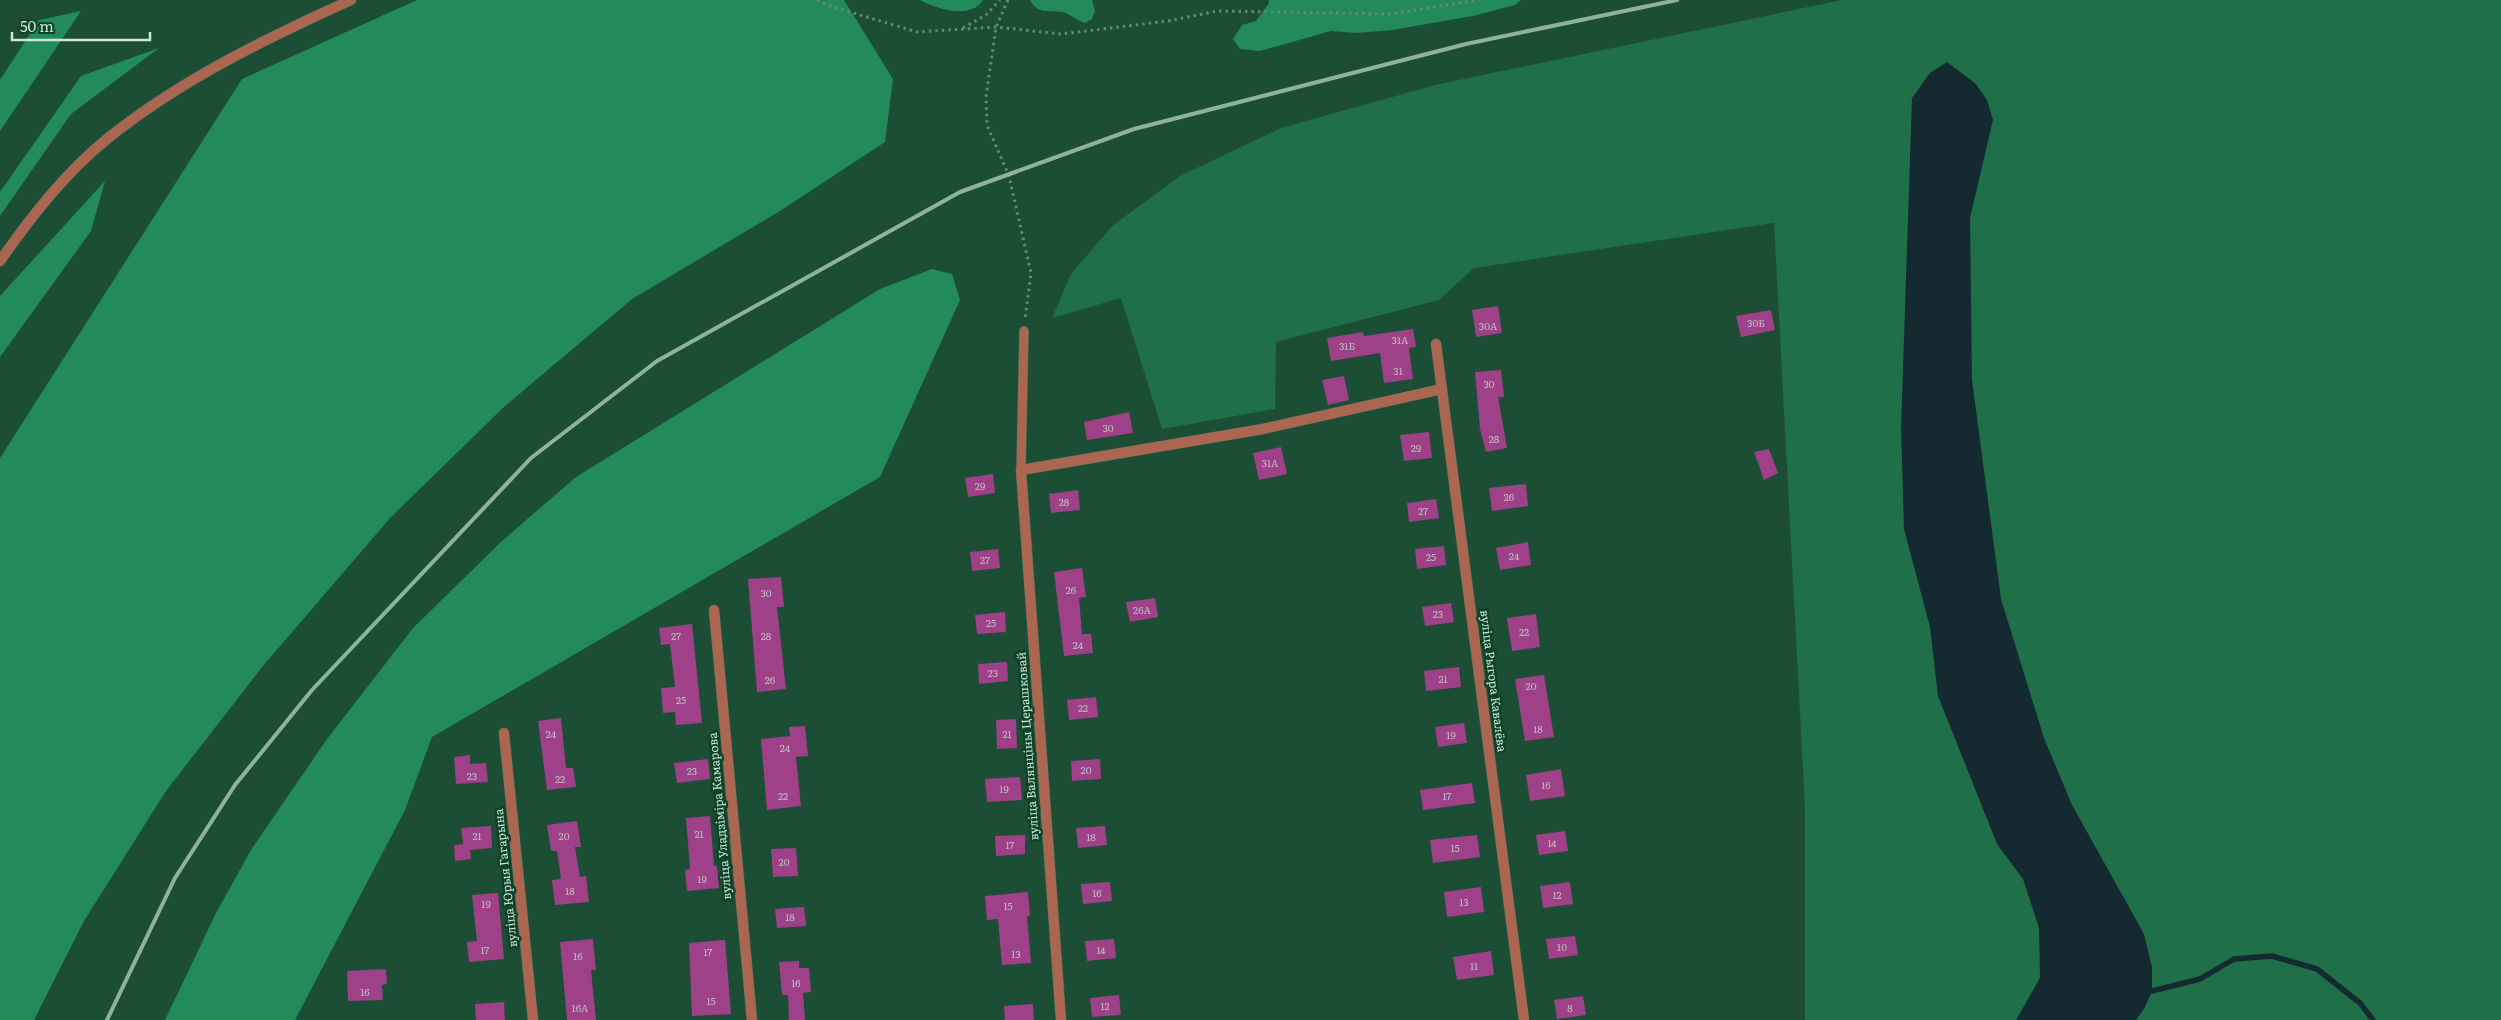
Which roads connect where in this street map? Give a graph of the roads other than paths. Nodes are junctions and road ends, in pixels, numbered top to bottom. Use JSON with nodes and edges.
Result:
{"nodes":[{"id":1,"x":351,"y":0,"type":"edge"},
{"id":2,"x":0,"y":261,"type":"edge"},
{"id":3,"x":1024,"y":331,"type":"road end"},
{"id":4,"x":1436,"y":344,"type":"dead end"},
{"id":5,"x":1442,"y":389,"type":"junction"},
{"id":6,"x":1021,"y":470,"type":"junction"},
{"id":7,"x":714,"y":610,"type":"dead end"},
{"id":8,"x":504,"y":733,"type":"dead end"},
{"id":9,"x":534,"y":1020,"type":"edge"},
{"id":10,"x":752,"y":1020,"type":"edge"},
{"id":11,"x":1061,"y":1020,"type":"edge"},
{"id":12,"x":1524,"y":1020,"type":"edge"}],
"edges":[{"from":1,"to":2,"type":"street"},
{"from":3,"to":6,"type":"lane"},
{"from":4,"to":5,"type":"street","name":"вуліца Рыгора Кавалёва"},
{"from":5,"to":6,"type":"street"},
{"from":5,"to":12,"type":"street","name":"вуліца Рыгора Кавалёва"},
{"from":6,"to":11,"type":"street","name":"вуліца Валянціны Церашковай"},
{"from":7,"to":10,"type":"street","name":"вуліца Уладзіміра Камарова"},
{"from":8,"to":9,"type":"street","name":"вуліца Юрыя Гагарына"}]}
